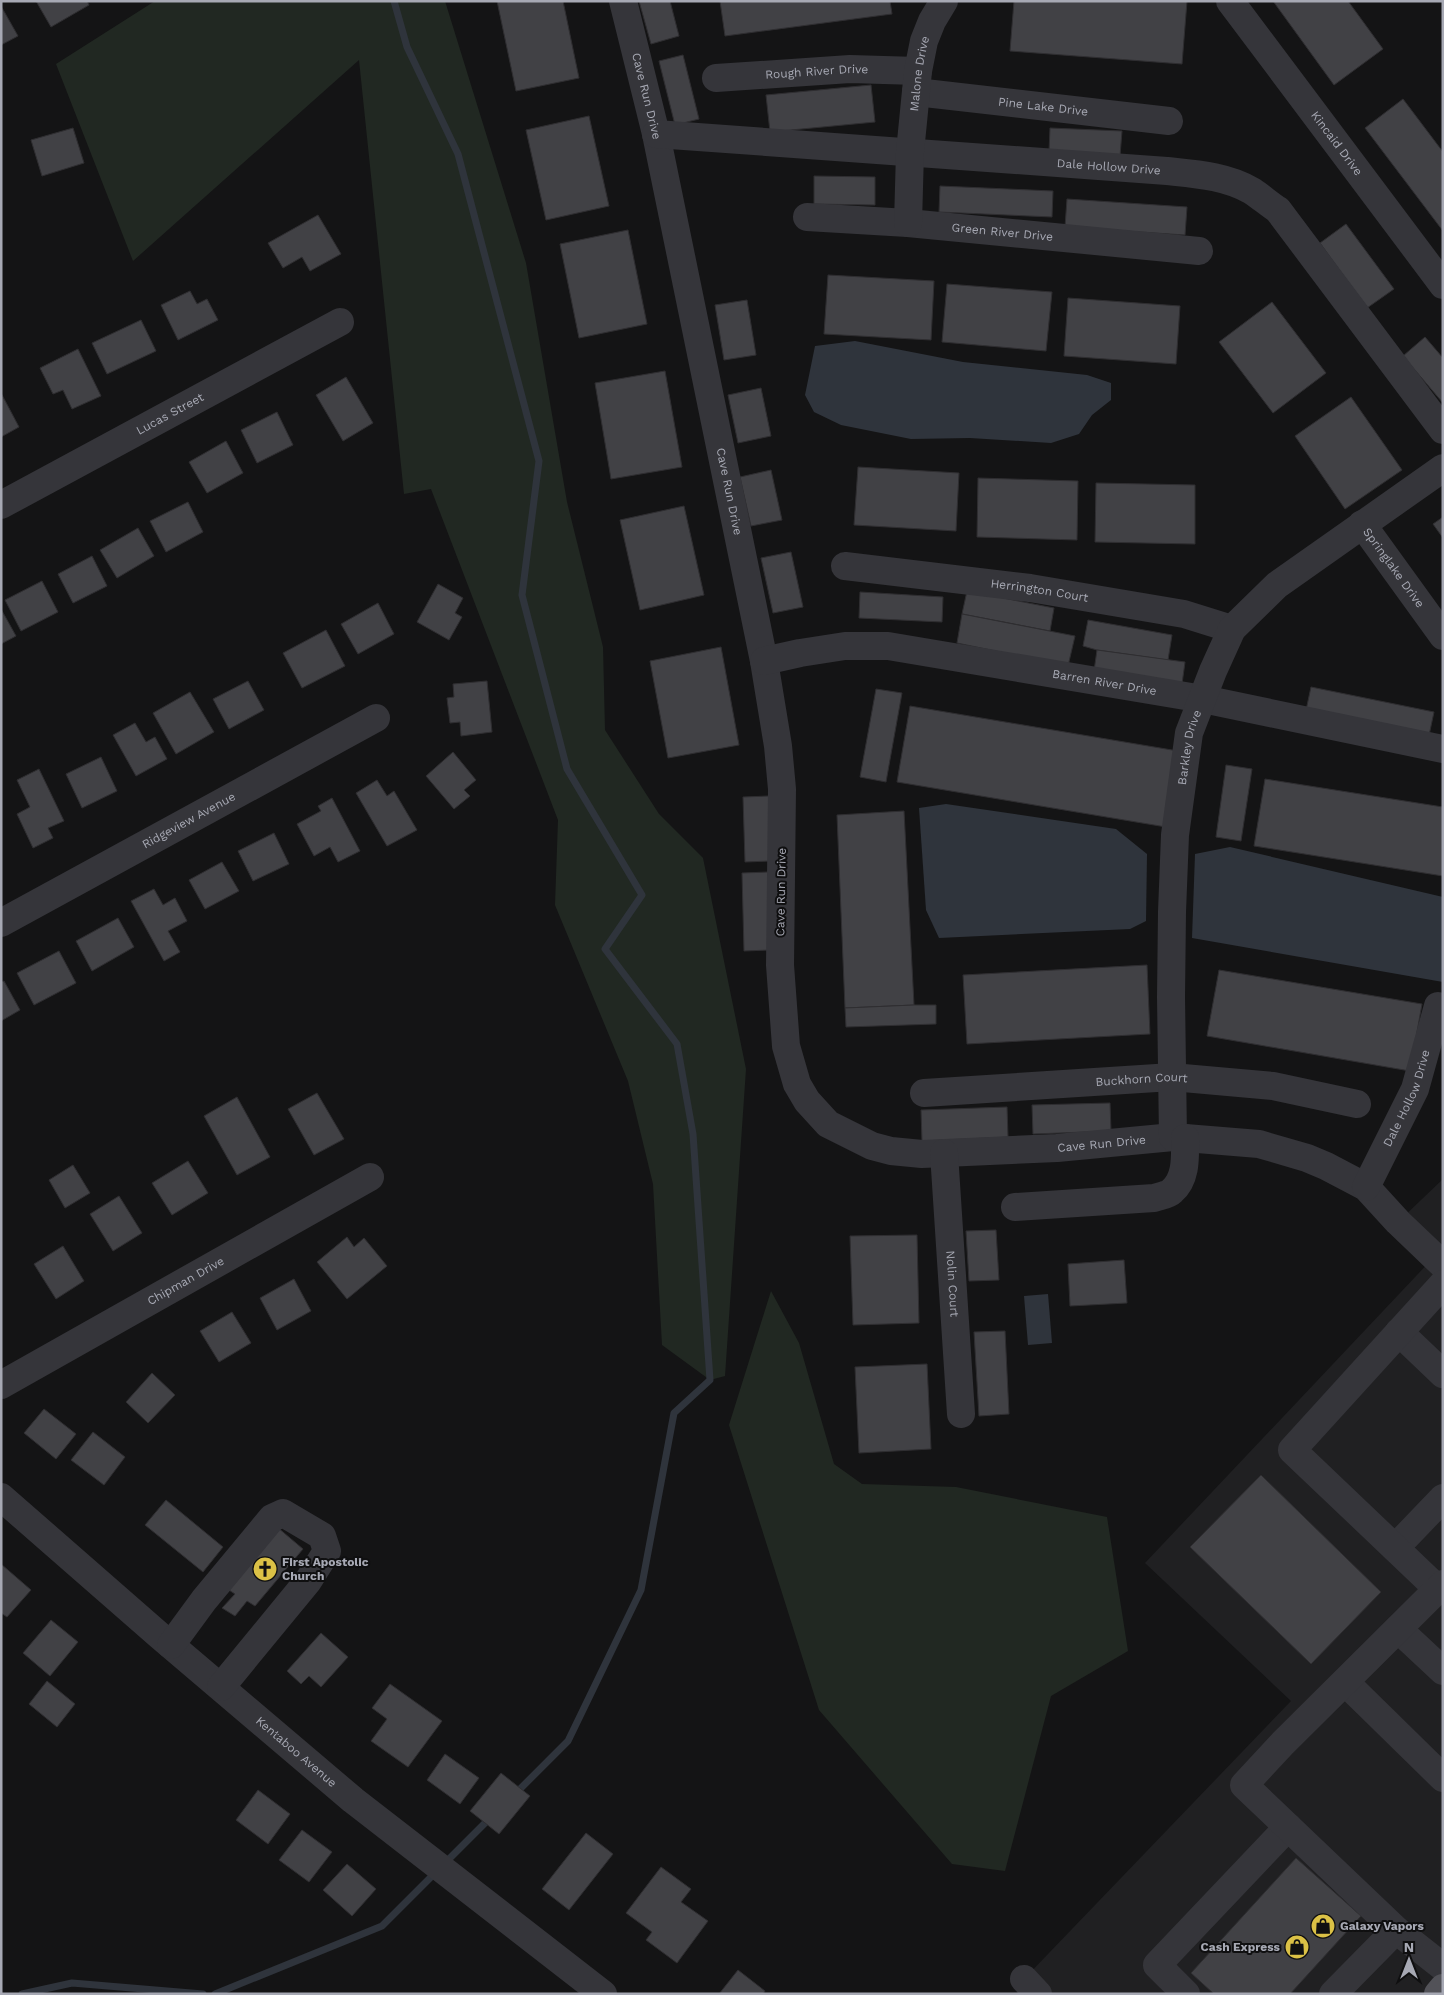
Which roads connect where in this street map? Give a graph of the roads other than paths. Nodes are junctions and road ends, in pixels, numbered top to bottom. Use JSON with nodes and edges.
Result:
{"nodes":[{"id":1,"x":623,"y":1,"type":"edge"},
{"id":2,"x":944,"y":1,"type":"edge"},
{"id":3,"x":1230,"y":1,"type":"edge"},
{"id":4,"x":716,"y":78,"type":"dead end"},
{"id":5,"x":917,"y":81,"type":"junction"},
{"id":6,"x":1169,"y":121,"type":"dead end"},
{"id":7,"x":656,"y":134,"type":"junction"},
{"id":8,"x":910,"y":152,"type":"junction"},
{"id":9,"x":807,"y":217,"type":"dead end"},
{"id":10,"x":908,"y":223,"type":"junction"},
{"id":11,"x":1199,"y":251,"type":"dead end"},
{"id":12,"x":1443,"y":285,"type":"edge"},
{"id":13,"x":340,"y":322,"type":"dead end"},
{"id":14,"x":1443,"y":430,"type":"edge"},
{"id":15,"x":1443,"y":468,"type":"edge"},
{"id":16,"x":1,"y":505,"type":"edge"},
{"id":17,"x":1362,"y":524,"type":"junction"},
{"id":18,"x":844,"y":566,"type":"dead end"},
{"id":19,"x":1232,"y":629,"type":"junction"},
{"id":20,"x":1443,"y":636,"type":"edge"},
{"id":21,"x":764,"y":661,"type":"junction"},
{"id":22,"x":1203,"y":699,"type":"junction"},
{"id":23,"x":376,"y":718,"type":"dead end"},
{"id":24,"x":1443,"y":748,"type":"edge"},
{"id":25,"x":1,"y":923,"type":"edge"},
{"id":26,"x":1438,"y":1006,"type":"dead end"},
{"id":27,"x":1172,"y":1077,"type":"junction"},
{"id":28,"x":924,"y":1093,"type":"dead end"},
{"id":29,"x":1357,"y":1104,"type":"dead end"},
{"id":30,"x":1179,"y":1138,"type":"junction"},
{"id":31,"x":944,"y":1153,"type":"junction"},
{"id":32,"x":370,"y":1177,"type":"dead end"},
{"id":33,"x":1366,"y":1187,"type":"junction"},
{"id":34,"x":1015,"y":1207,"type":"dead end"},
{"id":35,"x":1443,"y":1264,"type":"edge"},
{"id":36,"x":1443,"y":1284,"type":"edge"},
{"id":37,"x":1399,"y":1332,"type":"junction"},
{"id":38,"x":1443,"y":1374,"type":"edge"},
{"id":39,"x":1,"y":1386,"type":"edge"},
{"id":40,"x":961,"y":1414,"type":"dead end"},
{"id":41,"x":1,"y":1497,"type":"edge"},
{"id":42,"x":1443,"y":1498,"type":"edge"},
{"id":43,"x":1395,"y":1548,"type":"junction"},
{"id":44,"x":1439,"y":1594,"type":"edge"},
{"id":45,"x":1398,"y":1629,"type":"junction"},
{"id":46,"x":171,"y":1645,"type":"junction"},
{"id":47,"x":1443,"y":1671,"type":"edge"},
{"id":48,"x":1345,"y":1682,"type":"junction"},
{"id":49,"x":221,"y":1688,"type":"junction"},
{"id":50,"x":1443,"y":1778,"type":"edge"},
{"id":51,"x":1288,"y":1827,"type":"junction"},
{"id":52,"x":1396,"y":1930,"type":"junction"},
{"id":53,"x":1443,"y":1967,"type":"edge"},
{"id":54,"x":1443,"y":1988,"type":"edge"},
{"id":55,"x":603,"y":1994,"type":"edge"},
{"id":56,"x":1186,"y":1994,"type":"edge"},
{"id":57,"x":1333,"y":1994,"type":"edge"},
{"id":58,"x":1438,"y":1994,"type":"edge"}],
"edges":[{"from":1,"to":7,"type":"street","name":"Cave Run Drive"},
{"from":2,"to":5,"type":"street","name":"Malone Drive"},
{"from":3,"to":12,"type":"street","name":"Kincaid Drive"},
{"from":4,"to":5,"type":"street","name":"Rough River Drive"},
{"from":5,"to":6,"type":"street","name":"Pine Lake Drive"},
{"from":5,"to":8,"type":"street","name":"Malone Drive"},
{"from":7,"to":8,"type":"street","name":"Dale Hollow Drive"},
{"from":7,"to":21,"type":"street","name":"Cave Run Drive"},
{"from":8,"to":10,"type":"street","name":"Malone Drive"},
{"from":8,"to":14,"type":"street","name":"Dale Hollow Drive"},
{"from":9,"to":10,"type":"street","name":"Green River Drive"},
{"from":10,"to":11,"type":"street","name":"Green River Drive"},
{"from":13,"to":16,"type":"street","name":"Lucas Street"},
{"from":15,"to":17,"type":"street","name":"Barkley Drive"},
{"from":17,"to":19,"type":"street","name":"Barkley Drive"},
{"from":17,"to":20,"type":"street","name":"Springlake Drive"},
{"from":18,"to":19,"type":"street","name":"Herrington Court"},
{"from":19,"to":22,"type":"street","name":"Barkley Drive"},
{"from":21,"to":22,"type":"street","name":"Barren River Drive"},
{"from":21,"to":31,"type":"street","name":"Cave Run Drive"},
{"from":22,"to":24,"type":"street","name":"Barren River Drive"},
{"from":22,"to":27,"type":"street","name":"Barkley Drive"},
{"from":23,"to":25,"type":"street","name":"Ridgeview Avenue"},
{"from":26,"to":33,"type":"street","name":"Dale Hollow Drive"},
{"from":27,"to":28,"type":"street","name":"Buckhorn Court"},
{"from":27,"to":29,"type":"street","name":"Buckhorn Court"},
{"from":27,"to":30,"type":"street","name":"Barkley Drive"},
{"from":30,"to":31,"type":"street","name":"Cave Run Drive"},
{"from":30,"to":33,"type":"street","name":"Cave Run Drive"},
{"from":30,"to":34,"type":"street","name":"Barkley Drive"},
{"from":31,"to":40,"type":"street","name":"Nolin Court"},
{"from":32,"to":39,"type":"street","name":"Chipman Drive"},
{"from":33,"to":35,"type":"street","name":"Cave Run Drive"},
{"from":36,"to":37,"type":"street"},
{"from":37,"to":38,"type":"street"},
{"from":37,"to":43,"type":"street"},
{"from":41,"to":46,"type":"street","name":"Kentaboo Avenue"},
{"from":42,"to":43,"type":"street"},
{"from":43,"to":44,"type":"street"},
{"from":44,"to":45,"type":"street"},
{"from":45,"to":47,"type":"street"},
{"from":45,"to":48,"type":"street"},
{"from":46,"to":49,"type":"street","name":"Kentaboo Avenue"},
{"from":46,"to":49,"type":"street"},
{"from":48,"to":50,"type":"street"},
{"from":48,"to":51,"type":"street"},
{"from":49,"to":55,"type":"street","name":"Kentaboo Avenue"},
{"from":51,"to":52,"type":"street"},
{"from":51,"to":56,"type":"street"},
{"from":52,"to":53,"type":"street"},
{"from":52,"to":57,"type":"street"},
{"from":54,"to":58,"type":"main road"}]}
